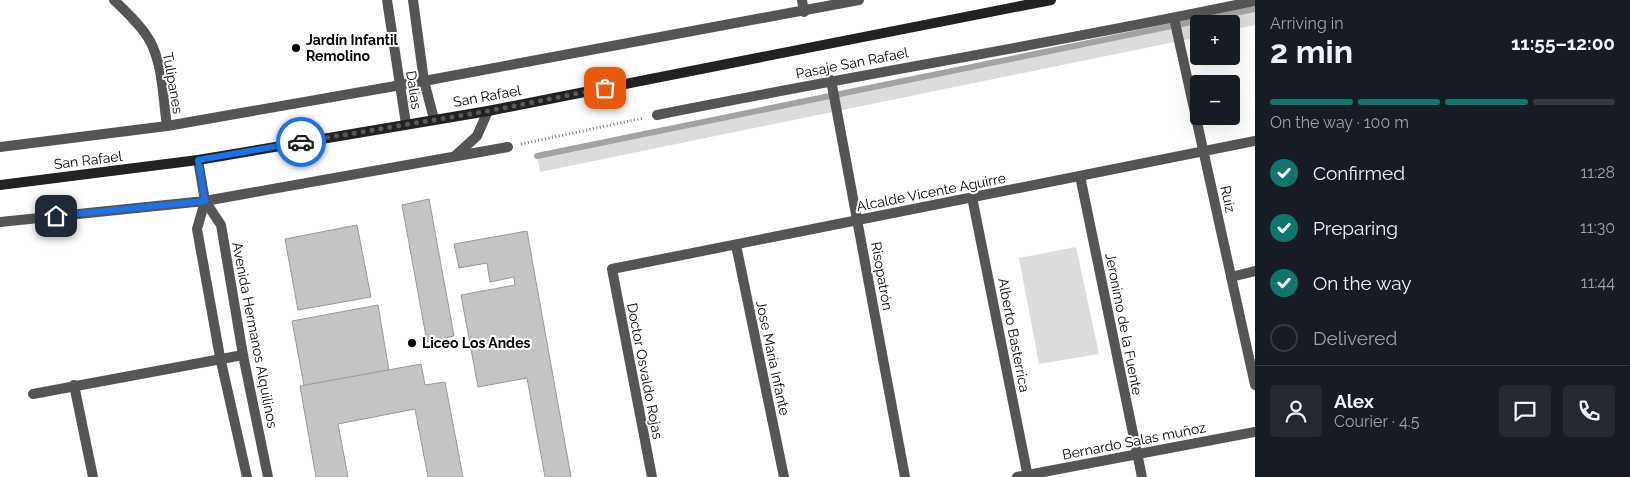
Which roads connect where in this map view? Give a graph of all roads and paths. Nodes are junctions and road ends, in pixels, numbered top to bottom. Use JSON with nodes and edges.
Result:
{"nodes":[{"id":1,"x":114,"y":0,"type":"edge"},
{"id":2,"x":387,"y":0,"type":"edge"},
{"id":3,"x":413,"y":0,"type":"edge"},
{"id":4,"x":802,"y":0,"type":"edge"},
{"id":5,"x":859,"y":0,"type":"edge"},
{"id":6,"x":1014,"y":0,"type":"edge"},
{"id":7,"x":1051,"y":0,"type":"edge"},
{"id":8,"x":1255,"y":1,"type":"edge"},
{"id":9,"x":804,"y":12,"type":"junction"},
{"id":10,"x":975,"y":15,"type":"junction"},
{"id":11,"x":1174,"y":18,"type":"junction"},
{"id":12,"x":831,"y":80,"type":"junction"},
{"id":13,"x":424,"y":81,"type":"junction"},
{"id":14,"x":399,"y":86,"type":"junction"},
{"id":15,"x":488,"y":111,"type":"junction"},
{"id":16,"x":657,"y":115,"type":"joint"},
{"id":17,"x":434,"y":119,"type":"junction"},
{"id":18,"x":406,"y":124,"type":"junction"},
{"id":19,"x":167,"y":126,"type":"junction"},
{"id":20,"x":1255,"y":141,"type":"edge"},
{"id":21,"x":0,"y":147,"type":"edge"},
{"id":22,"x":508,"y":147,"type":"joint"},
{"id":23,"x":1204,"y":151,"type":"junction"},
{"id":24,"x":454,"y":157,"type":"junction"},
{"id":25,"x":198,"y":160,"type":"junction"},
{"id":26,"x":1080,"y":176,"type":"junction"},
{"id":27,"x":0,"y":185,"type":"edge"},
{"id":28,"x":972,"y":197,"type":"junction"},
{"id":29,"x":205,"y":201,"type":"junction"},
{"id":30,"x":858,"y":220,"type":"junction"},
{"id":31,"x":0,"y":222,"type":"edge"},
{"id":32,"x":736,"y":245,"type":"junction"},
{"id":33,"x":612,"y":269,"type":"joint"},
{"id":34,"x":1255,"y":272,"type":"edge"},
{"id":35,"x":1231,"y":276,"type":"junction"},
{"id":36,"x":243,"y":355,"type":"junction"},
{"id":37,"x":220,"y":357,"type":"junction"},
{"id":38,"x":74,"y":385,"type":"junction"},
{"id":39,"x":1255,"y":386,"type":"edge"},
{"id":40,"x":33,"y":394,"type":"dead end"},
{"id":41,"x":1255,"y":432,"type":"edge"},
{"id":42,"x":1137,"y":454,"type":"junction"},
{"id":43,"x":1024,"y":476,"type":"edge"},
{"id":44,"x":93,"y":477,"type":"edge"},
{"id":45,"x":247,"y":477,"type":"edge"},
{"id":46,"x":268,"y":477,"type":"edge"},
{"id":47,"x":652,"y":477,"type":"edge"},
{"id":48,"x":784,"y":477,"type":"edge"},
{"id":49,"x":905,"y":477,"type":"edge"},
{"id":50,"x":1142,"y":477,"type":"edge"}],
"edges":[{"from":1,"to":19,"type":"street","name":"Tulipanes"},
{"from":2,"to":14,"type":"street","name":"Dalias"},
{"from":3,"to":13,"type":"street","name":"Dalias"},
{"from":4,"to":9,"type":"street"},
{"from":5,"to":9,"type":"street","name":"San Rafael"},
{"from":6,"to":10,"type":"main road"},
{"from":7,"to":10,"type":"main road"},
{"from":8,"to":11,"type":"street","name":"Pasaje San Rafael"},
{"from":9,"to":13,"type":"street","name":"San Rafael"},
{"from":10,"to":15,"type":"main road","name":"San Rafael"},
{"from":11,"to":12,"type":"street","name":"Pasaje San Rafael"},
{"from":11,"to":23,"type":"street","name":"Ruiz"},
{"from":12,"to":16,"type":"street","name":"Pasaje San Rafael"},
{"from":12,"to":30,"type":"street","name":"Risopatrón"},
{"from":13,"to":14,"type":"street","name":"San Rafael"},
{"from":13,"to":17,"type":"street","name":"Dalias"},
{"from":14,"to":18,"type":"street","name":"Dalias"},
{"from":14,"to":19,"type":"street","name":"San Rafael"},
{"from":15,"to":17,"type":"main road","name":"San Rafael"},
{"from":15,"to":24,"type":"street"},
{"from":16,"to":22,"type":"path"},
{"from":17,"to":18,"type":"main road","name":"San Rafael"},
{"from":18,"to":25,"type":"main road","name":"San Rafael"},
{"from":19,"to":21,"type":"street","name":"San Rafael"},
{"from":20,"to":23,"type":"street","name":"Alcalde Vicente Aguirre"},
{"from":22,"to":24,"type":"street"},
{"from":23,"to":26,"type":"street","name":"Alcalde Vicente Aguirre"},
{"from":23,"to":35,"type":"street","name":"Ruiz"},
{"from":24,"to":29,"type":"street"},
{"from":25,"to":27,"type":"main road","name":"San Rafael"},
{"from":25,"to":29,"type":"street","name":"Avenida Hermanos Alquilinos"},
{"from":26,"to":28,"type":"street","name":"Alcalde Vicente Aguirre"},
{"from":26,"to":42,"type":"street","name":"Jeronimo de la Fuente"},
{"from":28,"to":30,"type":"street","name":"Alcalde Vicente Aguirre"},
{"from":28,"to":43,"type":"street","name":"Alberto Basterrica"},
{"from":29,"to":31,"type":"street"},
{"from":29,"to":36,"type":"street","name":"Avenida Hermanos Alquilinos"},
{"from":29,"to":37,"type":"street","name":"Avenida Hermanos Alquilinos"},
{"from":30,"to":32,"type":"street","name":"Alcalde Vicente Aguirre"},
{"from":30,"to":49,"type":"street","name":"Risopatrón"},
{"from":32,"to":33,"type":"street","name":"Alcalde Vicente Aguirre"},
{"from":32,"to":48,"type":"street","name":"Jose Maria Infante"},
{"from":33,"to":47,"type":"street","name":"Doctor Osvaldo Rojas"},
{"from":34,"to":35,"type":"street"},
{"from":35,"to":39,"type":"street","name":"Ruiz"},
{"from":36,"to":37,"type":"street"},
{"from":36,"to":46,"type":"street","name":"Avenida Hermanos Alquilinos"},
{"from":37,"to":38,"type":"street"},
{"from":37,"to":45,"type":"street","name":"Avenida Hermanos Alquilinos"},
{"from":38,"to":40,"type":"street"},
{"from":38,"to":44,"type":"street"},
{"from":41,"to":42,"type":"street","name":"Bernardo Salas muñoz"},
{"from":42,"to":43,"type":"street","name":"Bernardo Salas muñoz"},
{"from":42,"to":50,"type":"street","name":"Jeronimo de la Fuente"}]}
